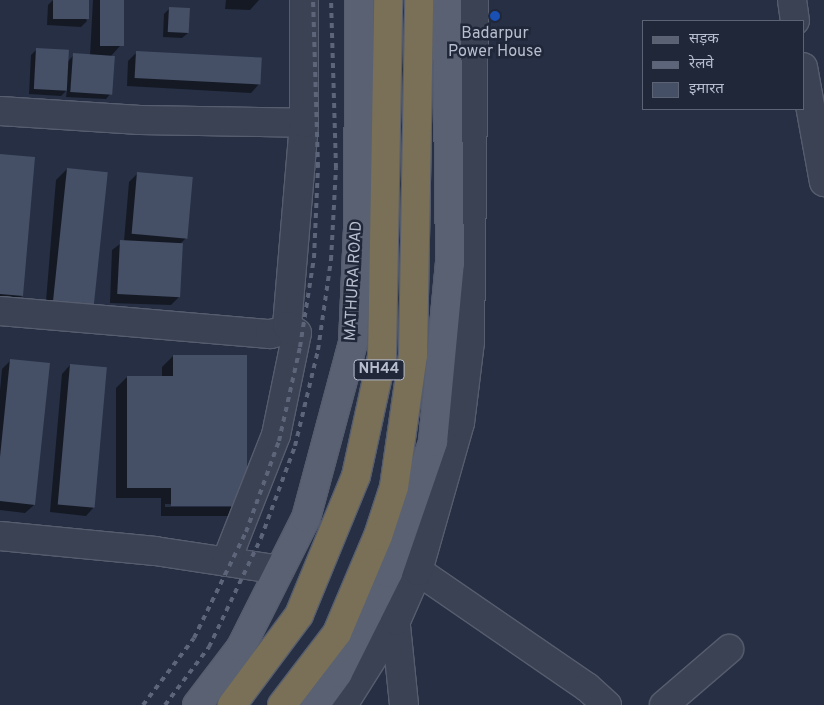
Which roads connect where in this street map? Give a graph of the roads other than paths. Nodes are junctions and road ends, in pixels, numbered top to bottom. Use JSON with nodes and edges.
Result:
{"nodes":[{"id":1,"x":304,"y":0,"type":"edge"},
{"id":2,"x":359,"y":0,"type":"edge"},
{"id":3,"x":388,"y":0,"type":"edge"},
{"id":4,"x":418,"y":0,"type":"edge"},
{"id":5,"x":447,"y":0,"type":"edge"},
{"id":6,"x":474,"y":0,"type":"edge"},
{"id":7,"x":792,"y":0,"type":"edge"},
{"id":8,"x":795,"y":20,"type":"edge"},
{"id":9,"x":804,"y":72,"type":"edge"},
{"id":10,"x":0,"y":111,"type":"edge"},
{"id":11,"x":304,"y":122,"type":"junction"},
{"id":12,"x":824,"y":182,"type":"edge"},
{"id":13,"x":0,"y":311,"type":"edge"},
{"id":14,"x":287,"y":326,"type":"junction"},
{"id":15,"x":0,"y":536,"type":"edge"},
{"id":16,"x":226,"y":562,"type":"junction"},
{"id":17,"x":280,"y":570,"type":"junction"},
{"id":18,"x":418,"y":571,"type":"junction"},
{"id":19,"x":388,"y":573,"type":"junction"},
{"id":20,"x":396,"y":622,"type":"junction"},
{"id":21,"x":729,"y":649,"type":"dead end"},
{"id":22,"x":197,"y":705,"type":"edge"},
{"id":23,"x":232,"y":705,"type":"edge"},
{"id":24,"x":282,"y":705,"type":"edge"},
{"id":25,"x":315,"y":705,"type":"edge"},
{"id":26,"x":343,"y":705,"type":"edge"},
{"id":27,"x":404,"y":705,"type":"edge"},
{"id":28,"x":608,"y":705,"type":"edge"},
{"id":29,"x":664,"y":705,"type":"edge"}],
"edges":[{"from":1,"to":11,"type":"street"},
{"from":2,"to":17,"type":"main road","name":"MATHURA ROAD"},
{"from":3,"to":23,"type":"highway","name":"MATHURA ROAD","number":"NH44"},
{"from":4,"to":24,"type":"highway","number":"NH44"},
{"from":5,"to":19,"type":"main road"},
{"from":6,"to":18,"type":"street"},
{"from":7,"to":8,"type":"street"},
{"from":9,"to":12,"type":"street"},
{"from":10,"to":11,"type":"street"},
{"from":11,"to":14,"type":"street"},
{"from":13,"to":14,"type":"street"},
{"from":14,"to":16,"type":"street"},
{"from":15,"to":16,"type":"street"},
{"from":16,"to":17,"type":"street"},
{"from":17,"to":22,"type":"main road","name":"MATHURA ROAD"},
{"from":18,"to":20,"type":"street"},
{"from":18,"to":28,"type":"street"},
{"from":19,"to":20,"type":"street"},
{"from":19,"to":25,"type":"main road"},
{"from":20,"to":26,"type":"street"},
{"from":20,"to":27,"type":"street"},
{"from":21,"to":29,"type":"street"}]}
